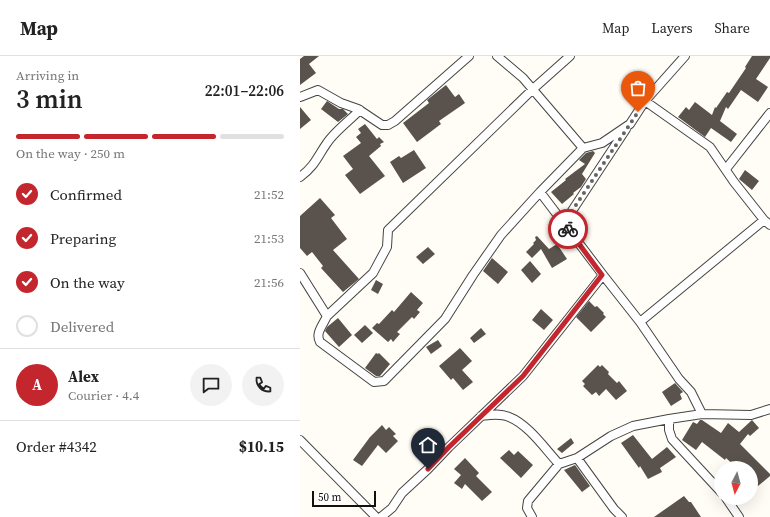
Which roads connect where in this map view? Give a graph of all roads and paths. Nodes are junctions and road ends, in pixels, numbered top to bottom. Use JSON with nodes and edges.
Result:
{"nodes":[{"id":1,"x":469,"y":56,"type":"edge"},
{"id":2,"x":497,"y":56,"type":"edge"},
{"id":3,"x":570,"y":56,"type":"edge"},
{"id":4,"x":685,"y":56,"type":"edge"},
{"id":5,"x":533,"y":89,"type":"junction"},
{"id":6,"x":300,"y":97,"type":"edge"},
{"id":7,"x":645,"y":101,"type":"junction"},
{"id":8,"x":360,"y":110,"type":"junction"},
{"id":9,"x":770,"y":113,"type":"edge"},
{"id":10,"x":630,"y":124,"type":"junction"},
{"id":11,"x":583,"y":148,"type":"junction"},
{"id":12,"x":726,"y":169,"type":"junction"},
{"id":13,"x":300,"y":177,"type":"edge"},
{"id":14,"x":540,"y":192,"type":"junction"},
{"id":15,"x":564,"y":223,"type":"junction"},
{"id":16,"x":767,"y":223,"type":"edge"},
{"id":17,"x":300,"y":272,"type":"edge"},
{"id":18,"x":602,"y":275,"type":"junction"},
{"id":19,"x":328,"y":316,"type":"junction"},
{"id":20,"x":640,"y":322,"type":"junction"},
{"id":21,"x":770,"y":409,"type":"edge"},
{"id":22,"x":702,"y":414,"type":"junction"},
{"id":23,"x":481,"y":416,"type":"junction"},
{"id":24,"x":669,"y":419,"type":"junction"},
{"id":25,"x":300,"y":440,"type":"edge"},
{"id":26,"x":577,"y":458,"type":"junction"},
{"id":27,"x":559,"y":464,"type":"junction"},
{"id":28,"x":714,"y":484,"type":"edge"},
{"id":29,"x":731,"y":505,"type":"edge"},
{"id":30,"x":376,"y":517,"type":"edge"},
{"id":31,"x":381,"y":517,"type":"edge"},
{"id":32,"x":532,"y":517,"type":"edge"},
{"id":33,"x":622,"y":517,"type":"edge"},
{"id":34,"x":740,"y":517,"type":"edge"}],
"edges":[{"from":1,"to":8,"type":"street"},
{"from":2,"to":5,"type":"street"},
{"from":3,"to":5,"type":"street"},
{"from":4,"to":7,"type":"street"},
{"from":5,"to":11,"type":"street"},
{"from":5,"to":19,"type":"street"},
{"from":6,"to":8,"type":"street"},
{"from":7,"to":10,"type":"street"},
{"from":7,"to":12,"type":"street"},
{"from":8,"to":13,"type":"street"},
{"from":9,"to":12,"type":"street"},
{"from":10,"to":11,"type":"street"},
{"from":10,"to":15,"type":"street"},
{"from":11,"to":14,"type":"street"},
{"from":12,"to":16,"type":"street"},
{"from":14,"to":15,"type":"street"},
{"from":14,"to":19,"type":"street"},
{"from":15,"to":18,"type":"street"},
{"from":16,"to":20,"type":"street"},
{"from":17,"to":19,"type":"street"},
{"from":18,"to":20,"type":"street"},
{"from":18,"to":23,"type":"street"},
{"from":20,"to":22,"type":"street"},
{"from":21,"to":22,"type":"street"},
{"from":22,"to":24,"type":"street"},
{"from":23,"to":27,"type":"street"},
{"from":23,"to":31,"type":"street"},
{"from":24,"to":26,"type":"street"},
{"from":24,"to":28,"type":"street"},
{"from":25,"to":30,"type":"street"},
{"from":26,"to":27,"type":"street"},
{"from":26,"to":33,"type":"street"},
{"from":27,"to":32,"type":"street"},
{"from":29,"to":34,"type":"street"}]}
